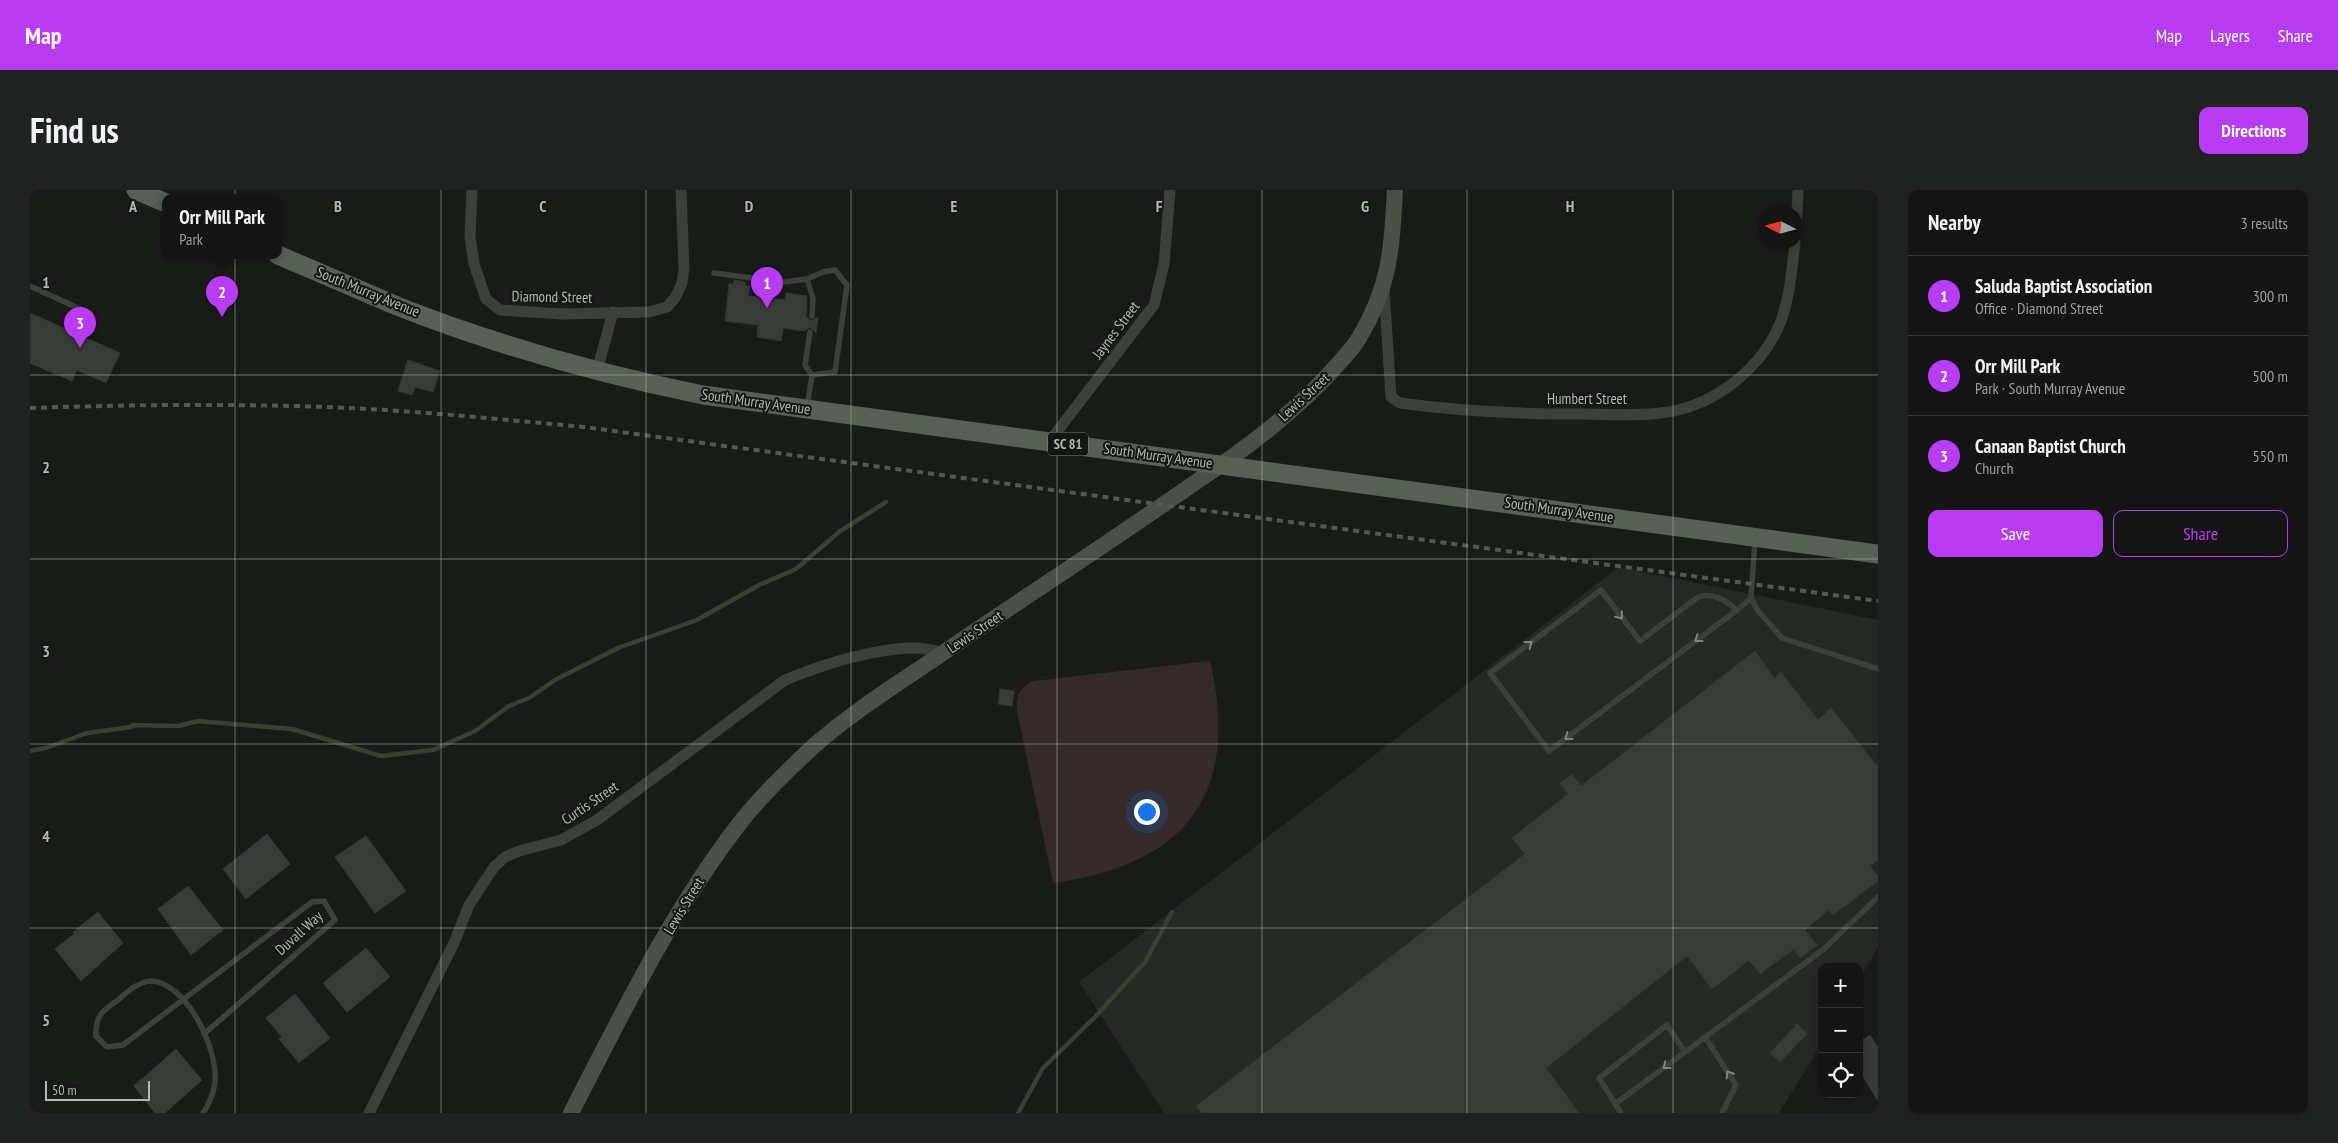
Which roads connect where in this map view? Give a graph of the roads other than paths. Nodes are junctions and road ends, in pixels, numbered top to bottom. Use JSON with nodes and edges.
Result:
{"nodes":[{"id":1,"x":136,"y":190,"type":"edge"},
{"id":2,"x":472,"y":190,"type":"edge"},
{"id":3,"x":681,"y":190,"type":"edge"},
{"id":4,"x":1170,"y":190,"type":"edge"},
{"id":5,"x":1395,"y":190,"type":"edge"},
{"id":6,"x":1798,"y":190,"type":"edge"},
{"id":7,"x":159,"y":197,"type":"edge"},
{"id":8,"x":1797,"y":205,"type":"edge"},
{"id":9,"x":1794,"y":250,"type":"edge"},
{"id":10,"x":282,"y":257,"type":"edge"},
{"id":11,"x":714,"y":273,"type":"dead end"},
{"id":12,"x":807,"y":279,"type":"junction"},
{"id":13,"x":1384,"y":283,"type":"junction"},
{"id":14,"x":30,"y":286,"type":"edge"},
{"id":15,"x":613,"y":312,"type":"junction"},
{"id":16,"x":91,"y":314,"type":"dead end"},
{"id":17,"x":812,"y":316,"type":"dead end"},
{"id":18,"x":810,"y":332,"type":"dead end"},
{"id":19,"x":597,"y":371,"type":"junction"},
{"id":20,"x":812,"y":375,"type":"junction"},
{"id":21,"x":807,"y":409,"type":"junction"},
{"id":22,"x":1049,"y":442,"type":"junction"},
{"id":23,"x":1222,"y":464,"type":"junction"},
{"id":24,"x":1755,"y":538,"type":"junction"},
{"id":25,"x":1878,"y":554,"type":"edge"},
{"id":26,"x":1751,"y":598,"type":"junction"},
{"id":27,"x":1737,"y":610,"type":"junction"},
{"id":28,"x":945,"y":652,"type":"junction"},
{"id":29,"x":1878,"y":669,"type":"edge"},
{"id":30,"x":1878,"y":897,"type":"edge"},
{"id":31,"x":185,"y":1000,"type":"junction"},
{"id":32,"x":204,"y":1034,"type":"junction"},
{"id":33,"x":1705,"y":1037,"type":"junction"},
{"id":34,"x":1685,"y":1052,"type":"junction"},
{"id":35,"x":1615,"y":1104,"type":"junction"},
{"id":36,"x":203,"y":1113,"type":"edge"},
{"id":37,"x":369,"y":1113,"type":"edge"},
{"id":38,"x":571,"y":1113,"type":"edge"},
{"id":39,"x":1621,"y":1113,"type":"edge"},
{"id":40,"x":1722,"y":1113,"type":"edge"}],
"edges":[{"from":1,"to":7,"type":"main road"},
{"from":2,"to":15,"type":"street","name":"Diamond Street"},
{"from":3,"to":15,"type":"street","name":"Diamond Street"},
{"from":4,"to":22,"type":"street","name":"Jaynes Street"},
{"from":5,"to":13,"type":"street","name":"Lewis Street"},
{"from":6,"to":8,"type":"street"},
{"from":9,"to":13,"type":"street","name":"Humbert Street"},
{"from":10,"to":19,"type":"main road","name":"South Murray Avenue","number":"SC 81"},
{"from":11,"to":12,"type":"lane"},
{"from":12,"to":17,"type":"lane"},
{"from":12,"to":20,"type":"lane"},
{"from":13,"to":23,"type":"street","name":"Lewis Street"},
{"from":14,"to":16,"type":"lane"},
{"from":15,"to":19,"type":"street","name":"Diamond Street"},
{"from":18,"to":20,"type":"lane"},
{"from":19,"to":21,"type":"main road","name":"South Murray Avenue","number":"SC 81"},
{"from":20,"to":21,"type":"lane"},
{"from":21,"to":22,"type":"main road","name":"South Murray Avenue","number":"SC 81"},
{"from":22,"to":23,"type":"main road","name":"South Murray Avenue","number":"SC 81"},
{"from":23,"to":24,"type":"main road","name":"South Murray Avenue","number":"SC 81"},
{"from":23,"to":28,"type":"street","name":"Lewis Street"},
{"from":24,"to":25,"type":"main road","name":"South Murray Avenue","number":"SC 81"},
{"from":24,"to":26,"type":"lane"},
{"from":26,"to":27,"type":"lane"},
{"from":26,"to":29,"type":"lane"},
{"from":27,"to":27,"type":"lane","one_way":true},
{"from":28,"to":37,"type":"street","name":"Curtis Street"},
{"from":28,"to":38,"type":"street","name":"Lewis Street"},
{"from":30,"to":33,"type":"lane"},
{"from":31,"to":31,"type":"lane","name":"Duvall Way"},
{"from":31,"to":32,"type":"lane","name":"Duvall Way"},
{"from":31,"to":32,"type":"lane","name":"Duvall Way"},
{"from":32,"to":36,"type":"lane","name":"Duvall Way"},
{"from":33,"to":34,"type":"lane"},
{"from":40,"to":33,"type":"lane","one_way":true},
{"from":34,"to":35,"type":"lane","one_way":true},
{"from":34,"to":35,"type":"lane"},
{"from":35,"to":39,"type":"lane"}]}
